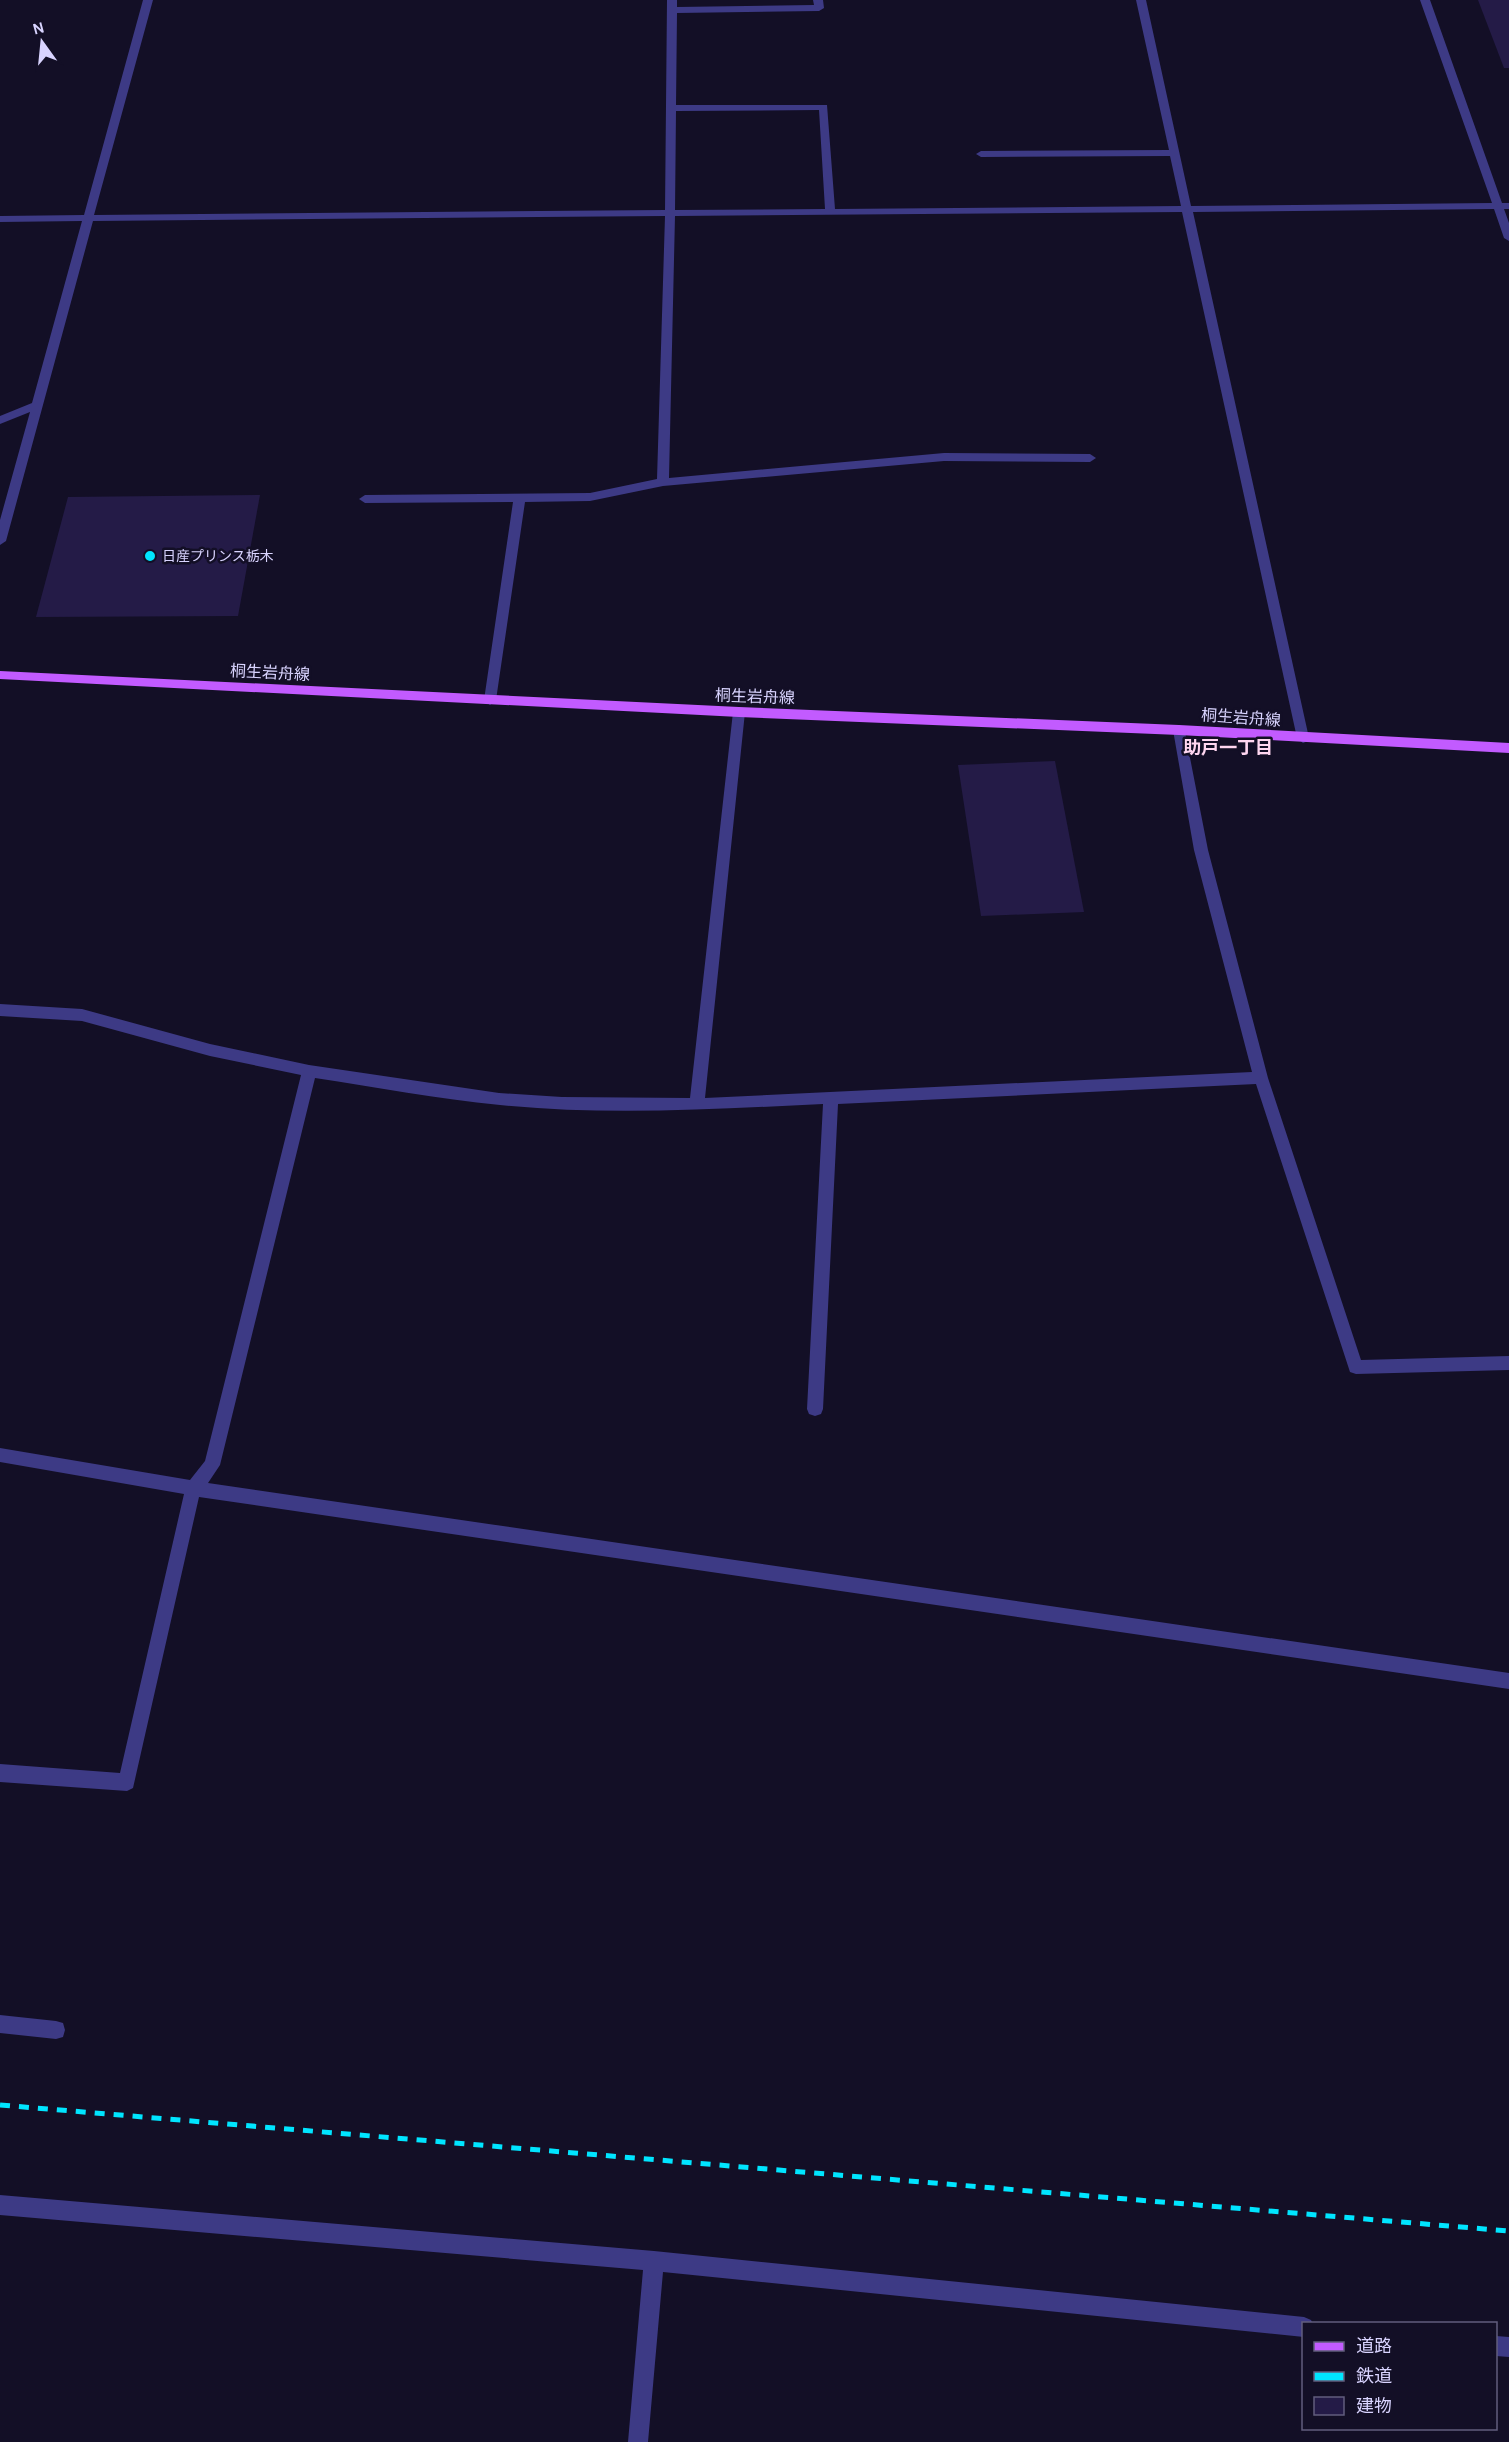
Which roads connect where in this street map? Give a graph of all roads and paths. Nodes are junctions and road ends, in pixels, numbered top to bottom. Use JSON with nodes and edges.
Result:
{"nodes":[{"id":1,"x":148,"y":0,"type":"edge"},
{"id":2,"x":818,"y":0,"type":"edge"},
{"id":3,"x":1141,"y":0,"type":"edge"},
{"id":4,"x":1425,"y":0,"type":"edge"},
{"id":5,"x":672,"y":5,"type":"edge"},
{"id":6,"x":671,"y":108,"type":"junction"},
{"id":7,"x":1176,"y":153,"type":"junction"},
{"id":8,"x":981,"y":154,"type":"dead end"},
{"id":9,"x":1503,"y":206,"type":"edge"},
{"id":10,"x":1189,"y":209,"type":"junction"},
{"id":11,"x":830,"y":213,"type":"junction"},
{"id":12,"x":670,"y":215,"type":"junction"},
{"id":13,"x":0,"y":219,"type":"edge"},
{"id":14,"x":88,"y":219,"type":"junction"},
{"id":15,"x":1509,"y":238,"type":"edge"},
{"id":16,"x":37,"y":405,"type":"junction"},
{"id":17,"x":0,"y":420,"type":"edge"},
{"id":18,"x":1090,"y":458,"type":"dead end"},
{"id":19,"x":663,"y":482,"type":"junction"},
{"id":20,"x":520,"y":497,"type":"junction"},
{"id":21,"x":364,"y":499,"type":"dead end"},
{"id":22,"x":0,"y":541,"type":"edge"},
{"id":23,"x":0,"y":675,"type":"edge"},
{"id":24,"x":490,"y":700,"type":"junction"},
{"id":25,"x":739,"y":712,"type":"junction"},
{"id":26,"x":1179,"y":730,"type":"junction"},
{"id":27,"x":1303,"y":738,"type":"junction"},
{"id":28,"x":1509,"y":748,"type":"edge"},
{"id":29,"x":0,"y":1011,"type":"edge"},
{"id":30,"x":309,"y":1071,"type":"junction"},
{"id":31,"x":1261,"y":1078,"type":"junction"},
{"id":32,"x":831,"y":1098,"type":"junction"},
{"id":33,"x":697,"y":1104,"type":"junction"},
{"id":34,"x":1509,"y":1363,"type":"edge"},
{"id":35,"x":815,"y":1409,"type":"dead end"},
{"id":36,"x":0,"y":1455,"type":"edge"},
{"id":37,"x":193,"y":1488,"type":"junction"},
{"id":38,"x":1509,"y":1681,"type":"edge"},
{"id":39,"x":0,"y":1773,"type":"edge"},
{"id":40,"x":0,"y":2024,"type":"edge"},
{"id":41,"x":56,"y":2030,"type":"dead end"},
{"id":42,"x":0,"y":2205,"type":"edge"},
{"id":43,"x":654,"y":2261,"type":"junction"},
{"id":44,"x":1302,"y":2327,"type":"edge"},
{"id":45,"x":638,"y":2442,"type":"edge"}],
"edges":[{"from":1,"to":14,"type":"street"},
{"from":2,"to":5,"type":"street"},
{"from":3,"to":7,"type":"street"},
{"from":4,"to":9,"type":"street"},
{"from":5,"to":6,"type":"street"},
{"from":6,"to":11,"type":"street"},
{"from":6,"to":12,"type":"street"},
{"from":7,"to":8,"type":"street"},
{"from":7,"to":10,"type":"street"},
{"from":9,"to":10,"type":"street"},
{"from":9,"to":15,"type":"street"},
{"from":10,"to":11,"type":"street"},
{"from":10,"to":27,"type":"street"},
{"from":11,"to":12,"type":"street"},
{"from":12,"to":14,"type":"street"},
{"from":12,"to":19,"type":"street"},
{"from":13,"to":14,"type":"street"},
{"from":14,"to":16,"type":"street"},
{"from":16,"to":17,"type":"street"},
{"from":16,"to":22,"type":"street"},
{"from":18,"to":19,"type":"street"},
{"from":19,"to":20,"type":"street"},
{"from":20,"to":21,"type":"street"},
{"from":20,"to":24,"type":"street"},
{"from":23,"to":24,"type":"main road","name":"桐生岩舟線"},
{"from":24,"to":25,"type":"main road","name":"桐生岩舟線"},
{"from":25,"to":26,"type":"main road","name":"桐生岩舟線"},
{"from":25,"to":33,"type":"street"},
{"from":26,"to":27,"type":"main road","name":"桐生岩舟線"},
{"from":26,"to":31,"type":"street"},
{"from":27,"to":28,"type":"main road","name":"桐生岩舟線"},
{"from":29,"to":30,"type":"street"},
{"from":30,"to":33,"type":"street"},
{"from":30,"to":37,"type":"street"},
{"from":31,"to":32,"type":"street"},
{"from":31,"to":34,"type":"street"},
{"from":32,"to":33,"type":"street"},
{"from":32,"to":35,"type":"street"},
{"from":36,"to":37,"type":"street"},
{"from":37,"to":38,"type":"street"},
{"from":37,"to":39,"type":"street"},
{"from":40,"to":41,"type":"street"},
{"from":42,"to":43,"type":"street"},
{"from":43,"to":44,"type":"street"},
{"from":43,"to":45,"type":"street"}]}
